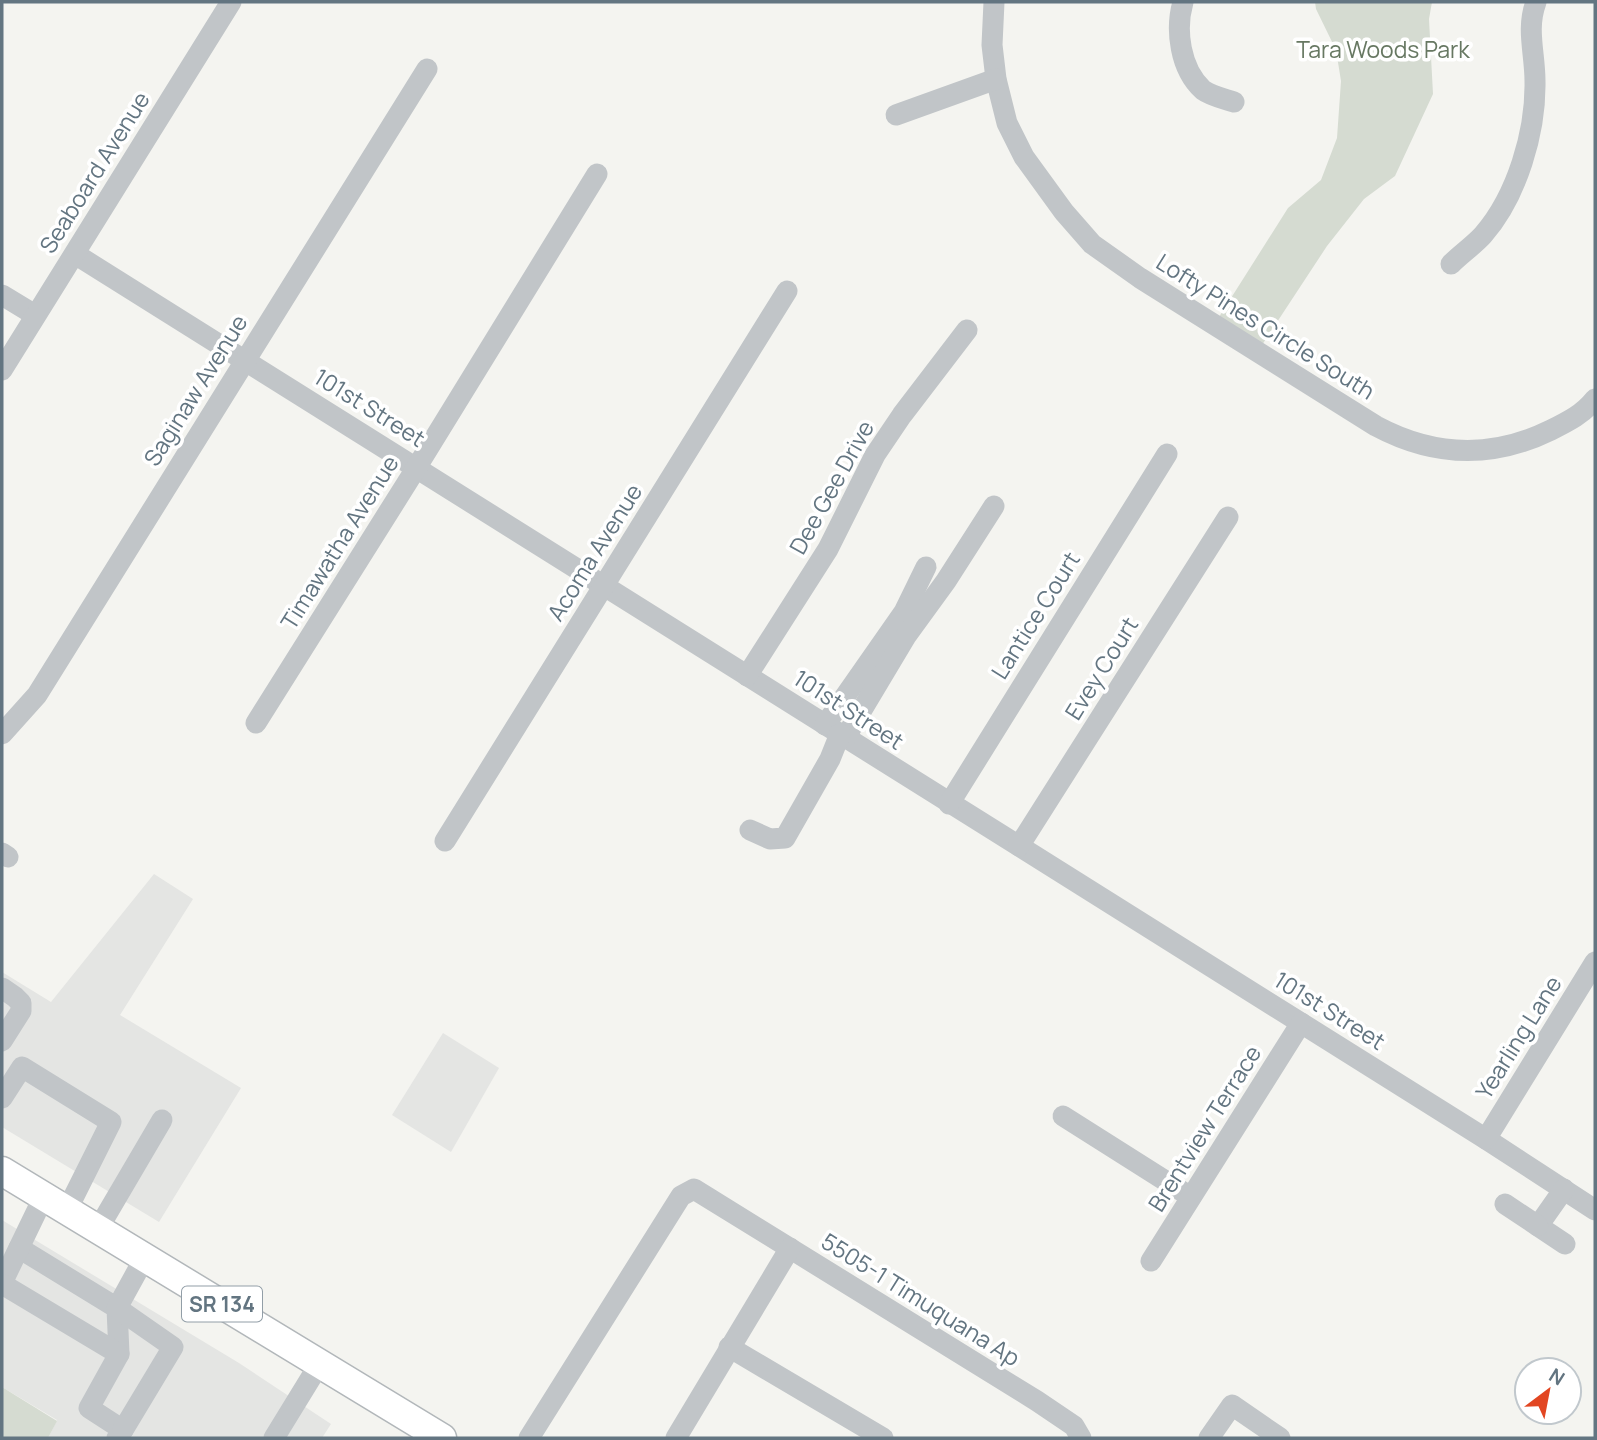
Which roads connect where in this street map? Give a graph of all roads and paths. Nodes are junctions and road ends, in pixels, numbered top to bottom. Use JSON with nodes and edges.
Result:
{"nodes":[{"id":1,"x":231,"y":2,"type":"edge"},
{"id":2,"x":994,"y":2,"type":"edge"},
{"id":3,"x":1183,"y":2,"type":"edge"},
{"id":4,"x":1536,"y":2,"type":"edge"},
{"id":5,"x":427,"y":69,"type":"dead end"},
{"id":6,"x":996,"y":79,"type":"junction"},
{"id":7,"x":1234,"y":102,"type":"dead end"},
{"id":8,"x":896,"y":115,"type":"dead end"},
{"id":9,"x":597,"y":174,"type":"dead end"},
{"id":10,"x":75,"y":254,"type":"junction"},
{"id":11,"x":1451,"y":264,"type":"dead end"},
{"id":12,"x":787,"y":291,"type":"dead end"},
{"id":13,"x":2,"y":295,"type":"edge"},
{"id":14,"x":35,"y":316,"type":"junction"},
{"id":15,"x":967,"y":330,"type":"dead end"},
{"id":16,"x":245,"y":360,"type":"junction"},
{"id":17,"x":2,"y":370,"type":"edge"},
{"id":18,"x":1595,"y":399,"type":"edge"},
{"id":19,"x":1167,"y":454,"type":"dead end"},
{"id":20,"x":417,"y":467,"type":"junction"},
{"id":21,"x":993,"y":506,"type":"dead end"},
{"id":22,"x":1228,"y":517,"type":"dead end"},
{"id":23,"x":926,"y":567,"type":"dead end"},
{"id":24,"x":603,"y":586,"type":"junction"},
{"id":25,"x":747,"y":676,"type":"junction"},
{"id":26,"x":256,"y":723,"type":"dead end"},
{"id":27,"x":837,"y":732,"type":"junction"},
{"id":28,"x":2,"y":734,"type":"edge"},
{"id":29,"x":949,"y":804,"type":"junction"},
{"id":30,"x":750,"y":830,"type":"dead end"},
{"id":31,"x":445,"y":841,"type":"dead end"},
{"id":32,"x":1019,"y":846,"type":"junction"},
{"id":33,"x":1595,"y":962,"type":"edge"},
{"id":34,"x":2,"y":988,"type":"edge"},
{"id":35,"x":1301,"y":1023,"type":"junction"},
{"id":36,"x":2,"y":1041,"type":"edge"},
{"id":37,"x":2,"y":1098,"type":"edge"},
{"id":38,"x":1063,"y":1116,"type":"dead end"},
{"id":39,"x":162,"y":1120,"type":"dead end"},
{"id":40,"x":1486,"y":1139,"type":"junction"},
{"id":41,"x":2,"y":1171,"type":"edge"},
{"id":42,"x":1564,"y":1189,"type":"junction"},
{"id":43,"x":1191,"y":1197,"type":"junction"},
{"id":44,"x":55,"y":1203,"type":"junction"},
{"id":45,"x":1505,"y":1204,"type":"dead end"},
{"id":46,"x":1595,"y":1210,"type":"edge"},
{"id":47,"x":1538,"y":1226,"type":"junction"},
{"id":48,"x":98,"y":1229,"type":"junction"},
{"id":49,"x":1566,"y":1244,"type":"dead end"},
{"id":50,"x":19,"y":1248,"type":"junction"},
{"id":51,"x":790,"y":1248,"type":"junction"},
{"id":52,"x":145,"y":1257,"type":"junction"},
{"id":53,"x":1151,"y":1261,"type":"dead end"},
{"id":54,"x":2,"y":1284,"type":"edge"},
{"id":55,"x":117,"y":1308,"type":"junction"},
{"id":56,"x":729,"y":1347,"type":"junction"},
{"id":57,"x":119,"y":1354,"type":"junction"},
{"id":58,"x":320,"y":1363,"type":"junction"},
{"id":59,"x":120,"y":1434,"type":"edge"},
{"id":60,"x":274,"y":1438,"type":"edge"},
{"id":61,"x":442,"y":1438,"type":"edge"},
{"id":62,"x":529,"y":1438,"type":"edge"},
{"id":63,"x":676,"y":1438,"type":"edge"},
{"id":64,"x":883,"y":1438,"type":"edge"},
{"id":65,"x":1081,"y":1438,"type":"edge"},
{"id":66,"x":1209,"y":1438,"type":"edge"},
{"id":67,"x":1279,"y":1438,"type":"edge"}],
"edges":[{"from":1,"to":10,"type":"street","name":"Seaboard Avenue"},
{"from":2,"to":6,"type":"street","name":"Lofty Pines Circle South"},
{"from":3,"to":7,"type":"street"},
{"from":4,"to":11,"type":"street"},
{"from":5,"to":16,"type":"street","name":"Saginaw Avenue"},
{"from":6,"to":8,"type":"street"},
{"from":6,"to":18,"type":"street","name":"Lofty Pines Circle South"},
{"from":9,"to":20,"type":"street","name":"Timawatha Avenue"},
{"from":10,"to":14,"type":"street","name":"Seaboard Avenue"},
{"from":10,"to":16,"type":"street","name":"101st Street"},
{"from":12,"to":24,"type":"street","name":"Acoma Avenue"},
{"from":13,"to":14,"type":"street"},
{"from":14,"to":17,"type":"street","name":"Seaboard Avenue"},
{"from":15,"to":25,"type":"street","name":"Dee Gee Drive"},
{"from":16,"to":20,"type":"street","name":"101st Street"},
{"from":16,"to":28,"type":"street","name":"Saginaw Avenue"},
{"from":19,"to":29,"type":"street","name":"Lantice Court"},
{"from":20,"to":24,"type":"street","name":"101st Street"},
{"from":20,"to":26,"type":"street","name":"Timawatha Avenue"},
{"from":21,"to":27,"type":"street"},
{"from":22,"to":32,"type":"street","name":"Evey Court"},
{"from":23,"to":27,"type":"street"},
{"from":24,"to":25,"type":"street","name":"101st Street"},
{"from":24,"to":31,"type":"street","name":"Acoma Avenue"},
{"from":25,"to":27,"type":"street","name":"101st Street"},
{"from":27,"to":29,"type":"street","name":"101st Street"},
{"from":27,"to":30,"type":"street"},
{"from":29,"to":32,"type":"street","name":"101st Street"},
{"from":32,"to":35,"type":"street","name":"101st Street"},
{"from":33,"to":40,"type":"street","name":"Yearling Lane"},
{"from":34,"to":36,"type":"street"},
{"from":35,"to":40,"type":"street","name":"101st Street"},
{"from":35,"to":43,"type":"street","name":"Brentview Terrace"},
{"from":37,"to":44,"type":"street"},
{"from":38,"to":43,"type":"street"},
{"from":39,"to":48,"type":"street"},
{"from":40,"to":42,"type":"street","name":"101st Street"},
{"from":41,"to":44,"type":"main road","number":"SR 134"},
{"from":42,"to":46,"type":"street","name":"101st Street"},
{"from":42,"to":47,"type":"street"},
{"from":43,"to":53,"type":"street","name":"Brentview Terrace"},
{"from":44,"to":48,"type":"main road","number":"SR 134"},
{"from":44,"to":50,"type":"street"},
{"from":45,"to":47,"type":"street"},
{"from":47,"to":49,"type":"street"},
{"from":48,"to":52,"type":"main road","number":"SR 134"},
{"from":50,"to":54,"type":"street"},
{"from":50,"to":55,"type":"street"},
{"from":51,"to":56,"type":"street","name":"5505-1 Timuquana Ap"},
{"from":51,"to":62,"type":"street"},
{"from":51,"to":65,"type":"street","name":"5505-1 Timuquana Ap"},
{"from":52,"to":55,"type":"street"},
{"from":52,"to":58,"type":"main road","number":"SR 134"},
{"from":54,"to":57,"type":"street"},
{"from":55,"to":57,"type":"street"},
{"from":55,"to":59,"type":"street"},
{"from":56,"to":63,"type":"street","name":"5505-1 Timuquana Ap"},
{"from":56,"to":64,"type":"street"},
{"from":57,"to":59,"type":"street"},
{"from":58,"to":60,"type":"street"},
{"from":58,"to":61,"type":"main road","number":"SR 134"},
{"from":66,"to":67,"type":"street"}]}
